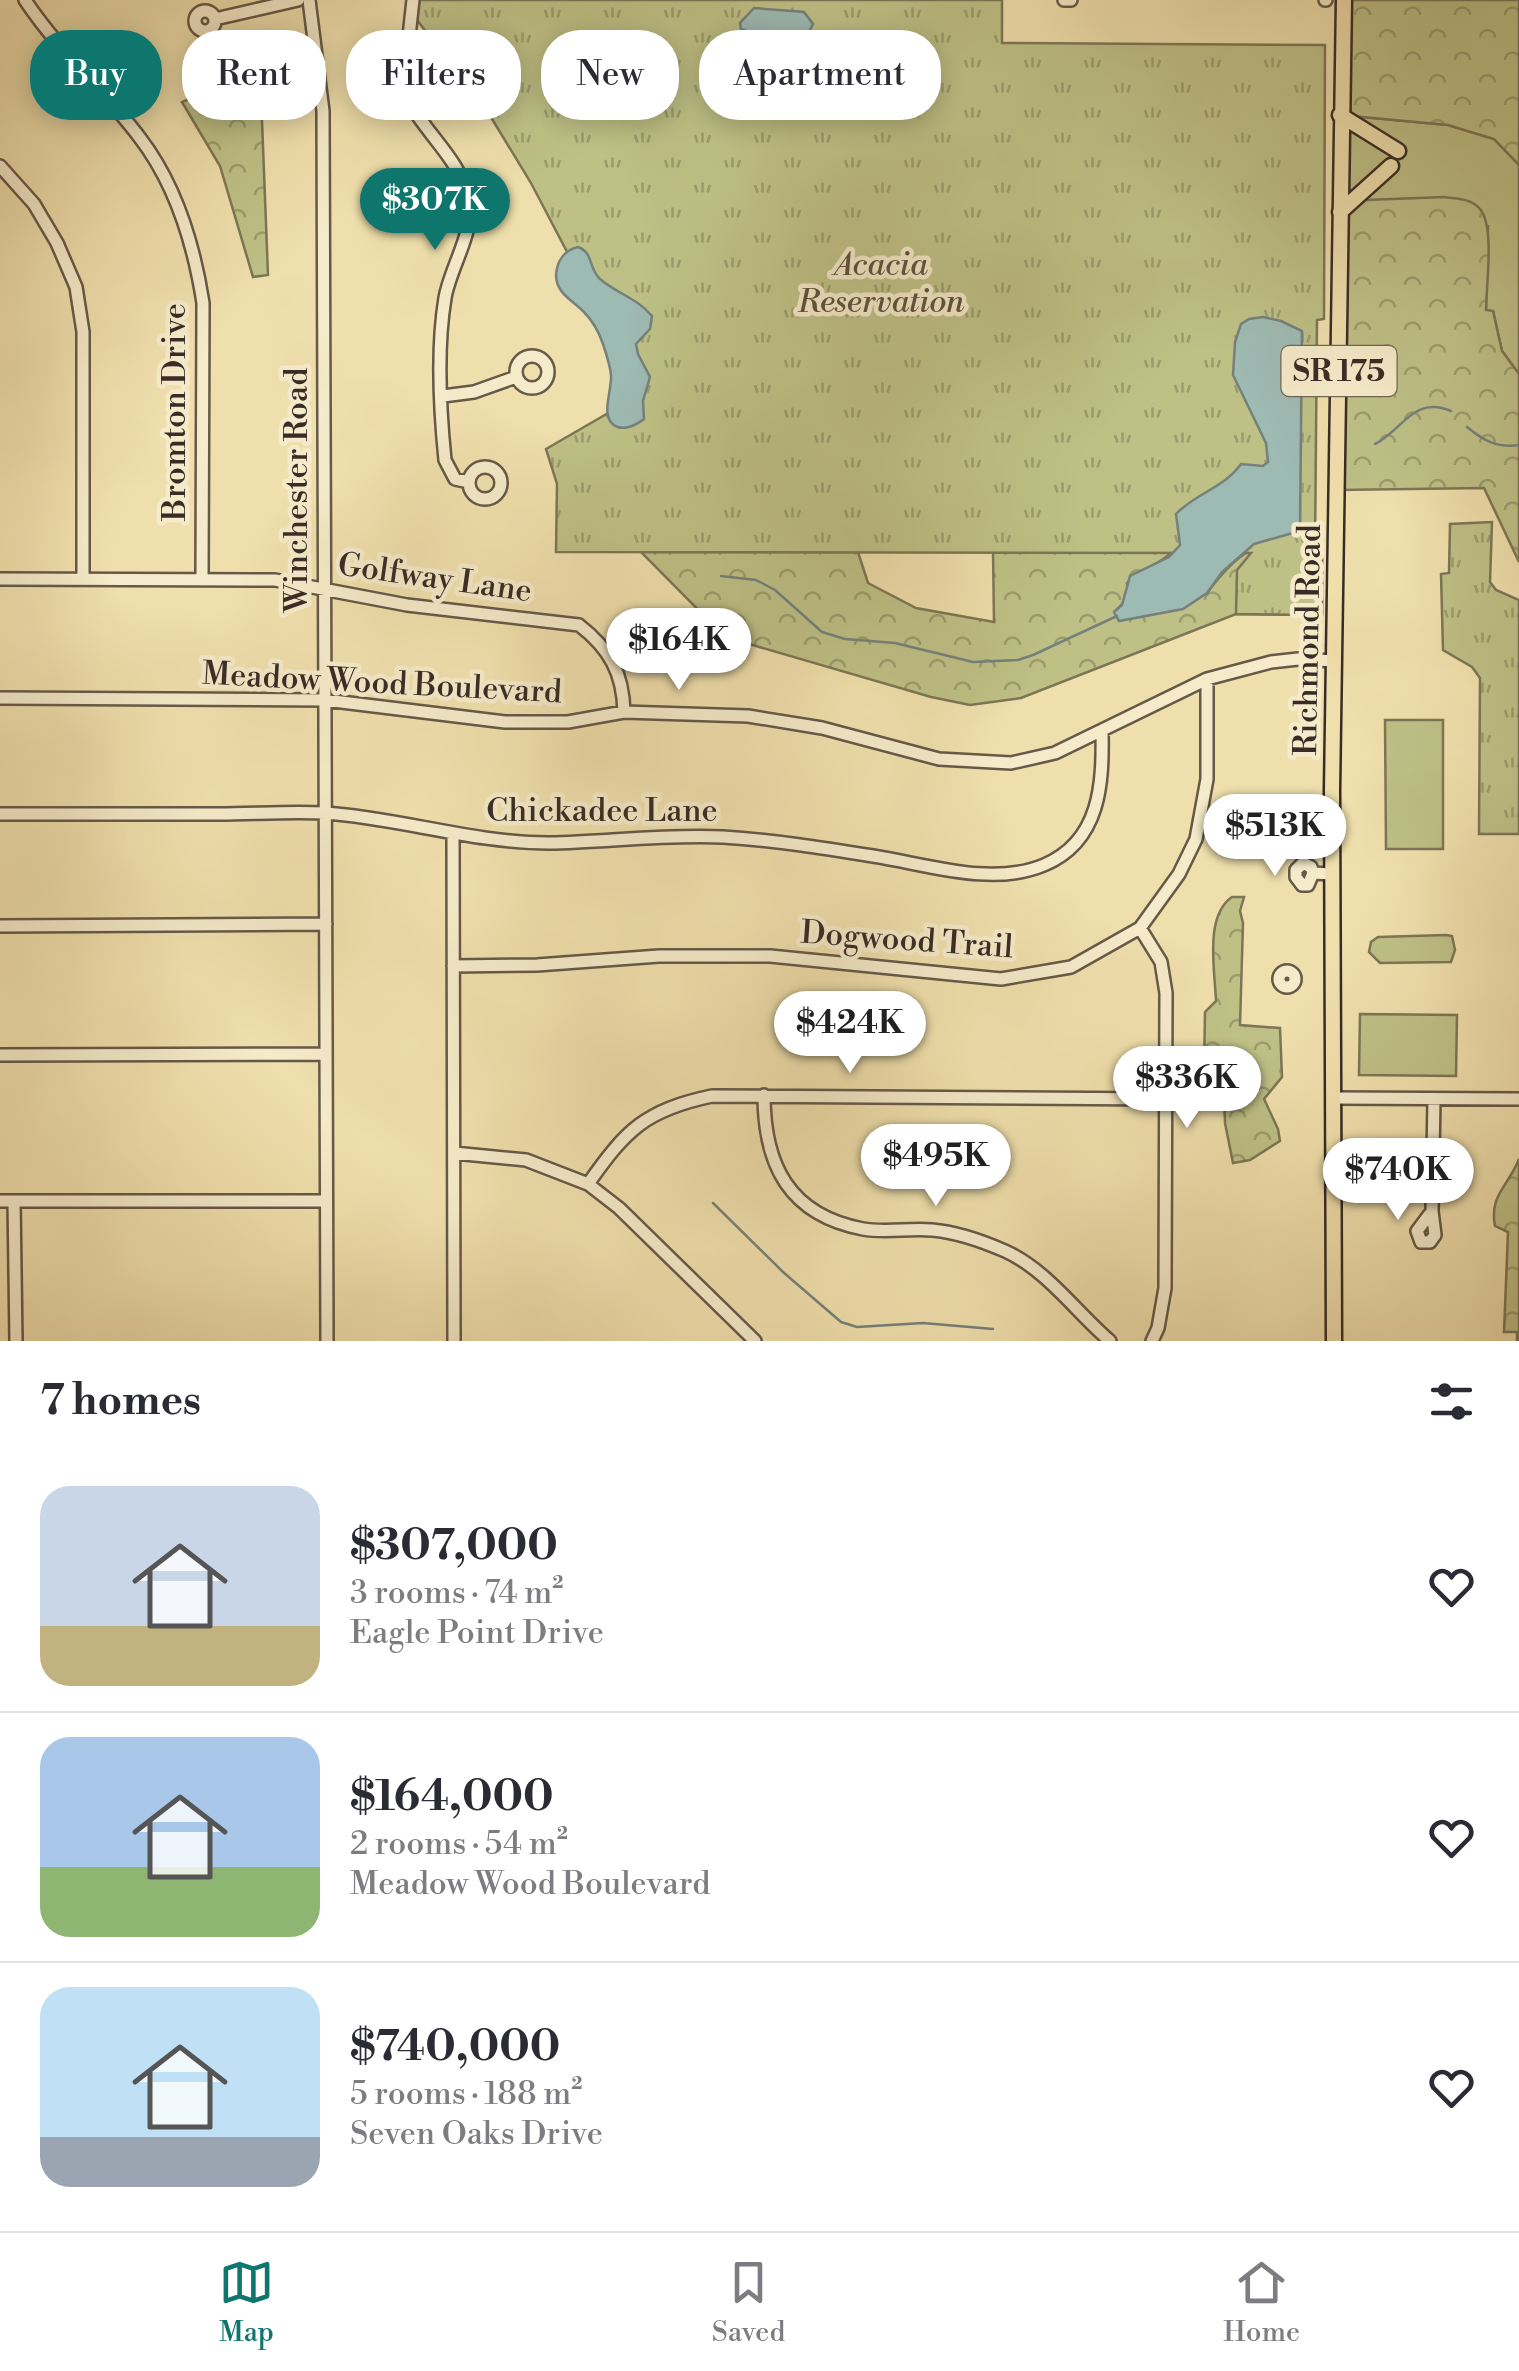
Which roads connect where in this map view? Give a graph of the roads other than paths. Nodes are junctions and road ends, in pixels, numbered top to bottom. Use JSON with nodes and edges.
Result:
{"nodes":[{"id":1,"x":25,"y":0,"type":"edge"},
{"id":2,"x":298,"y":0,"type":"edge"},
{"id":3,"x":309,"y":0,"type":"edge"},
{"id":4,"x":414,"y":0,"type":"edge"},
{"id":5,"x":1344,"y":0,"type":"edge"},
{"id":6,"x":215,"y":20,"type":"dead end"},
{"id":7,"x":1340,"y":115,"type":"junction"},
{"id":8,"x":0,"y":166,"type":"edge"},
{"id":9,"x":1340,"y":212,"type":"junction"},
{"id":10,"x":516,"y":377,"type":"dead end"},
{"id":11,"x":443,"y":396,"type":"junction"},
{"id":12,"x":468,"y":482,"type":"dead end"},
{"id":13,"x":0,"y":579,"type":"edge"},
{"id":14,"x":83,"y":579,"type":"junction"},
{"id":15,"x":202,"y":579,"type":"junction"},
{"id":16,"x":324,"y":590,"type":"junction"},
{"id":17,"x":1334,"y":661,"type":"junction"},
{"id":18,"x":1207,"y":679,"type":"junction"},
{"id":19,"x":0,"y":698,"type":"edge"},
{"id":20,"x":324,"y":700,"type":"junction"},
{"id":21,"x":624,"y":712,"type":"junction"},
{"id":22,"x":1102,"y":730,"type":"junction"},
{"id":23,"x":325,"y":813,"type":"junction"},
{"id":24,"x":0,"y":814,"type":"edge"},
{"id":25,"x":454,"y":835,"type":"junction"},
{"id":26,"x":1313,"y":873,"type":"dead end"},
{"id":27,"x":1332,"y":874,"type":"junction"},
{"id":28,"x":326,"y":924,"type":"junction"},
{"id":29,"x":0,"y":926,"type":"edge"},
{"id":30,"x":1140,"y":928,"type":"junction"},
{"id":31,"x":454,"y":966,"type":"junction"},
{"id":32,"x":0,"y":1054,"type":"edge"},
{"id":33,"x":326,"y":1054,"type":"junction"},
{"id":34,"x":764,"y":1096,"type":"junction"},
{"id":35,"x":1333,"y":1098,"type":"junction"},
{"id":36,"x":1166,"y":1099,"type":"junction"},
{"id":37,"x":1434,"y":1099,"type":"junction"},
{"id":38,"x":1519,"y":1099,"type":"edge"},
{"id":39,"x":454,"y":1153,"type":"junction"},
{"id":40,"x":588,"y":1184,"type":"junction"},
{"id":41,"x":0,"y":1201,"type":"edge"},
{"id":42,"x":14,"y":1201,"type":"junction"},
{"id":43,"x":326,"y":1201,"type":"junction"},
{"id":44,"x":1432,"y":1211,"type":"dead end"},
{"id":45,"x":16,"y":1341,"type":"edge"},
{"id":46,"x":327,"y":1341,"type":"edge"},
{"id":47,"x":454,"y":1341,"type":"edge"},
{"id":48,"x":755,"y":1341,"type":"edge"},
{"id":49,"x":1110,"y":1341,"type":"edge"},
{"id":50,"x":1152,"y":1341,"type":"edge"},
{"id":51,"x":1334,"y":1341,"type":"edge"}],
"edges":[{"from":1,"to":15,"type":"street","name":"Bromton Drive"},
{"from":2,"to":6,"type":"street"},
{"from":3,"to":16,"type":"street","name":"Winchester Road"},
{"from":4,"to":11,"type":"street"},
{"from":5,"to":7,"type":"main road","name":"Richmond Road","number":"SR 175"},
{"from":7,"to":9,"type":"main road","name":"Richmond Road","number":"SR 175"},
{"from":7,"to":9,"type":"main road"},
{"from":8,"to":14,"type":"street"},
{"from":9,"to":17,"type":"main road","name":"Richmond Road","number":"SR 175"},
{"from":10,"to":11,"type":"street"},
{"from":11,"to":12,"type":"street"},
{"from":13,"to":14,"type":"street","name":"Golfway Lane"},
{"from":14,"to":15,"type":"street","name":"Golfway Lane"},
{"from":15,"to":16,"type":"street","name":"Golfway Lane"},
{"from":16,"to":20,"type":"street","name":"Winchester Road"},
{"from":16,"to":21,"type":"street","name":"Golfway Lane"},
{"from":17,"to":18,"type":"street","name":"Meadow Wood Boulevard"},
{"from":17,"to":27,"type":"main road","name":"Richmond Road","number":"SR 175"},
{"from":18,"to":22,"type":"street","name":"Meadow Wood Boulevard"},
{"from":18,"to":30,"type":"street","name":"Dogwood Trail"},
{"from":19,"to":20,"type":"street","name":"Meadow Wood Boulevard"},
{"from":20,"to":21,"type":"street","name":"Meadow Wood Boulevard"},
{"from":20,"to":23,"type":"street","name":"Winchester Road"},
{"from":21,"to":22,"type":"street","name":"Meadow Wood Boulevard"},
{"from":22,"to":25,"type":"street","name":"Chickadee Lane"},
{"from":23,"to":24,"type":"street","name":"Chickadee Lane"},
{"from":23,"to":25,"type":"street","name":"Chickadee Lane"},
{"from":23,"to":28,"type":"street","name":"Winchester Road"},
{"from":25,"to":31,"type":"street"},
{"from":26,"to":27,"type":"street"},
{"from":27,"to":35,"type":"main road","name":"Richmond Road","number":"SR 175"},
{"from":28,"to":29,"type":"street"},
{"from":28,"to":33,"type":"street","name":"Winchester Road"},
{"from":30,"to":31,"type":"street","name":"Dogwood Trail"},
{"from":30,"to":36,"type":"street"},
{"from":31,"to":39,"type":"street"},
{"from":32,"to":33,"type":"street"},
{"from":33,"to":43,"type":"street","name":"Winchester Road"},
{"from":34,"to":36,"type":"street"},
{"from":34,"to":40,"type":"street"},
{"from":34,"to":49,"type":"street"},
{"from":35,"to":37,"type":"street"},
{"from":35,"to":51,"type":"main road","name":"Richmond Road","number":"SR 175"},
{"from":36,"to":50,"type":"street"},
{"from":37,"to":38,"type":"street"},
{"from":37,"to":44,"type":"street"},
{"from":39,"to":40,"type":"street"},
{"from":39,"to":47,"type":"street"},
{"from":40,"to":48,"type":"street"},
{"from":41,"to":42,"type":"street"},
{"from":42,"to":43,"type":"street"},
{"from":42,"to":45,"type":"street"},
{"from":43,"to":46,"type":"street","name":"Winchester Road"}]}
